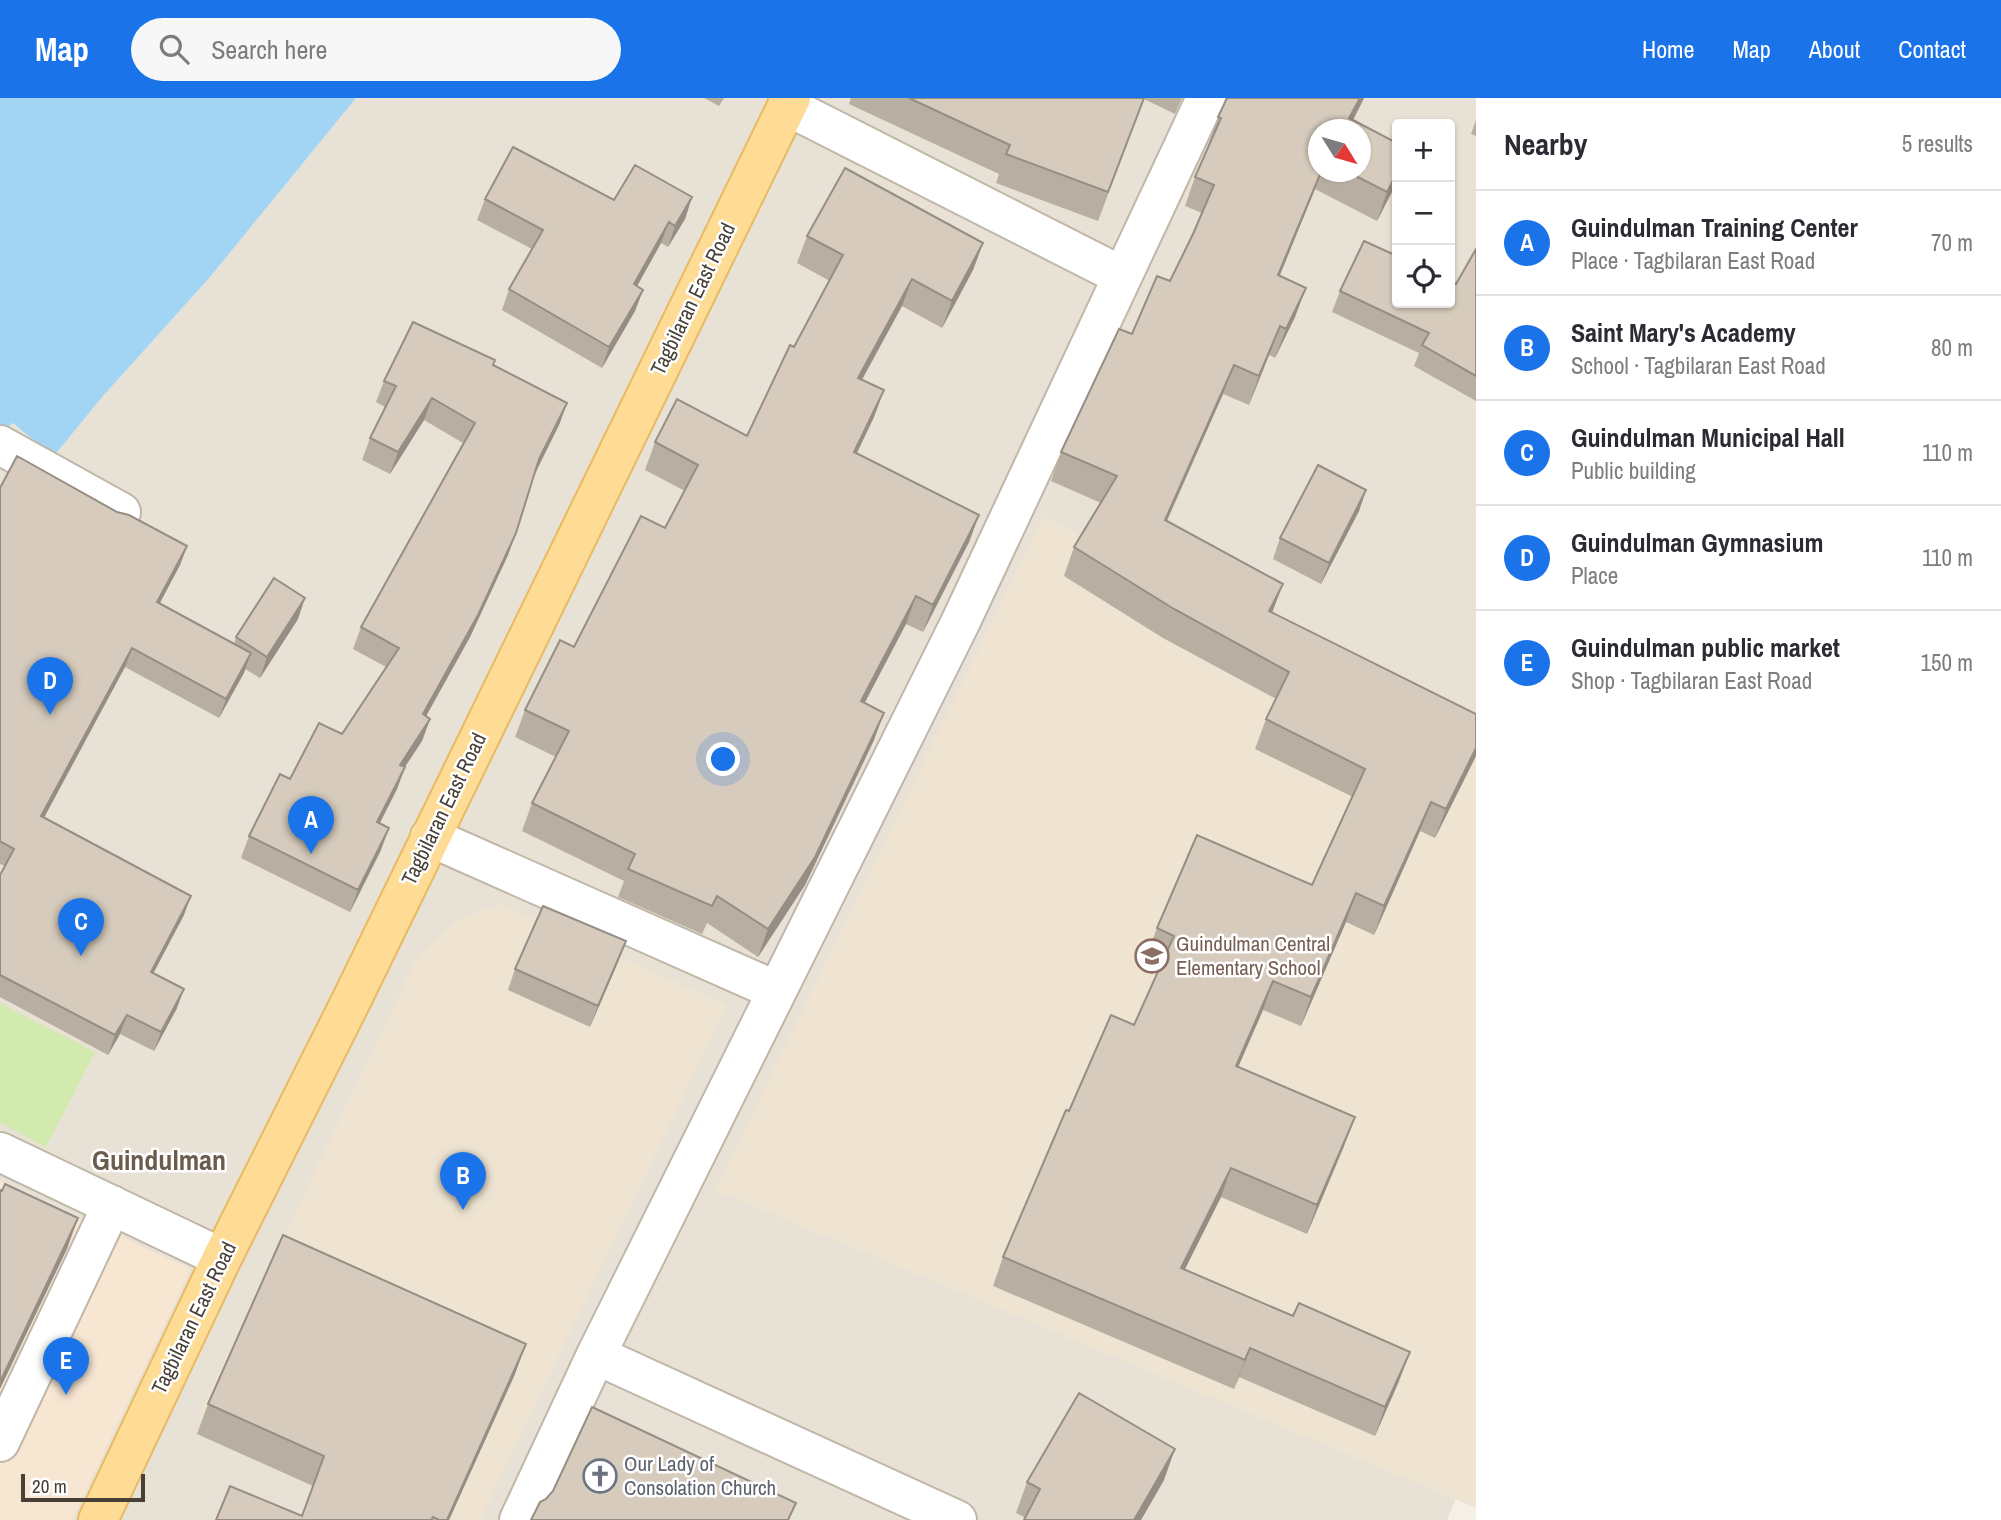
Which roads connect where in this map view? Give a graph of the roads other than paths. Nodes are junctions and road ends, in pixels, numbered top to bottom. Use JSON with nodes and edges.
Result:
{"nodes":[{"id":1,"x":1206,"y":98,"type":"edge"},
{"id":2,"x":789,"y":102,"type":"edge"},
{"id":3,"x":1122,"y":276,"type":"junction"},
{"id":4,"x":0,"y":445,"type":"edge"},
{"id":5,"x":121,"y":512,"type":"edge"},
{"id":6,"x":430,"y":837,"type":"junction"},
{"id":7,"x":777,"y":991,"type":"junction"},
{"id":8,"x":0,"y":1152,"type":"edge"},
{"id":9,"x":112,"y":1205,"type":"junction"},
{"id":10,"x":222,"y":1258,"type":"junction"},
{"id":11,"x":596,"y":1354,"type":"junction"},
{"id":12,"x":0,"y":1442,"type":"edge"},
{"id":13,"x":98,"y":1520,"type":"edge"},
{"id":14,"x":519,"y":1520,"type":"edge"},
{"id":15,"x":957,"y":1520,"type":"edge"}],
"edges":[{"from":1,"to":3,"type":"street"},
{"from":2,"to":3,"type":"street"},
{"from":2,"to":6,"type":"main road","name":"Tagbilaran East Road"},
{"from":3,"to":7,"type":"street"},
{"from":4,"to":5,"type":"street"},
{"from":6,"to":7,"type":"street"},
{"from":6,"to":10,"type":"main road","name":"Tagbilaran East Road"},
{"from":7,"to":11,"type":"street"},
{"from":8,"to":9,"type":"street"},
{"from":9,"to":10,"type":"street"},
{"from":9,"to":12,"type":"street"},
{"from":10,"to":13,"type":"main road","name":"Tagbilaran East Road"},
{"from":11,"to":14,"type":"street"},
{"from":11,"to":15,"type":"street"}]}
